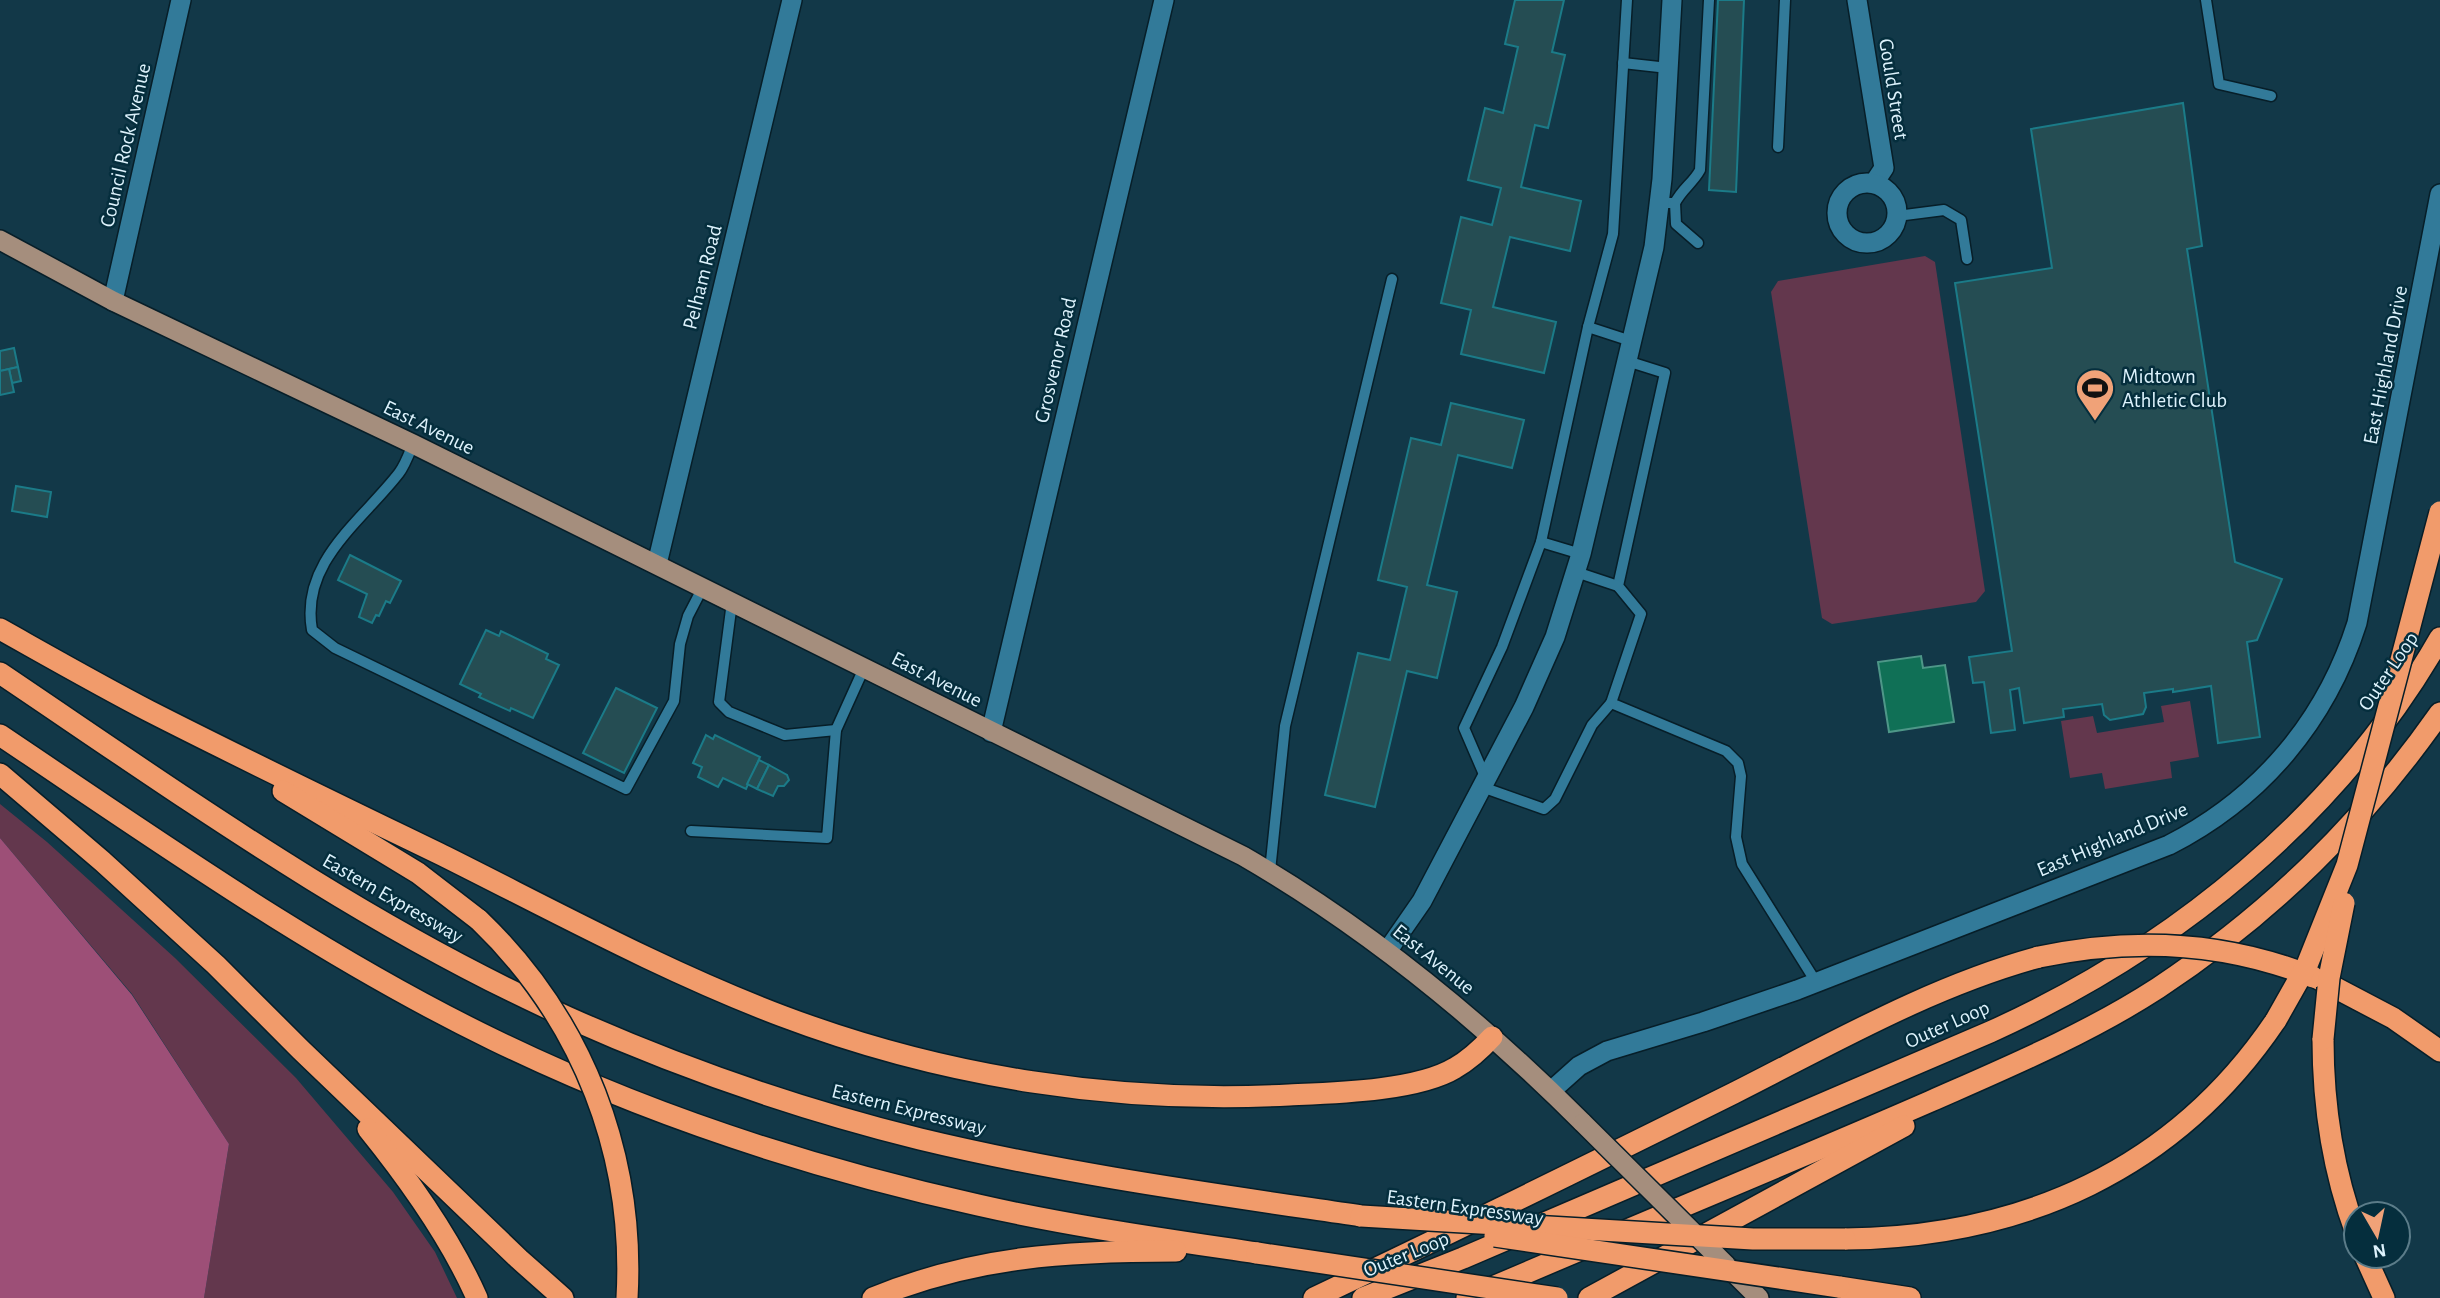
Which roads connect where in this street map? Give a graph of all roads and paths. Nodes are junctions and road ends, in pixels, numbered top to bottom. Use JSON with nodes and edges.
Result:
{"nodes":[{"id":1,"x":181,"y":0,"type":"edge"},
{"id":2,"x":792,"y":0,"type":"edge"},
{"id":3,"x":1164,"y":0,"type":"edge"},
{"id":4,"x":1627,"y":0,"type":"edge"},
{"id":5,"x":1672,"y":0,"type":"edge"},
{"id":6,"x":1709,"y":0,"type":"edge"},
{"id":7,"x":1785,"y":0,"type":"edge"},
{"id":8,"x":1857,"y":0,"type":"edge"},
{"id":9,"x":2206,"y":0,"type":"edge"},
{"id":10,"x":1623,"y":63,"type":"junction"},
{"id":11,"x":1668,"y":68,"type":"junction"},
{"id":12,"x":2271,"y":96,"type":"dead end"},
{"id":13,"x":1778,"y":147,"type":"dead end"},
{"id":14,"x":1874,"y":183,"type":"junction"},
{"id":15,"x":2440,"y":194,"type":"edge"},
{"id":16,"x":1668,"y":203,"type":"junction"},
{"id":17,"x":1897,"y":216,"type":"junction"},
{"id":18,"x":0,"y":240,"type":"edge"},
{"id":19,"x":1698,"y":243,"type":"dead end"},
{"id":20,"x":1967,"y":259,"type":"dead end"},
{"id":21,"x":1392,"y":279,"type":"dead end"},
{"id":22,"x":113,"y":301,"type":"junction"},
{"id":23,"x":1588,"y":327,"type":"junction"},
{"id":24,"x":1632,"y":341,"type":"junction"},
{"id":25,"x":1627,"y":361,"type":"junction"},
{"id":26,"x":413,"y":444,"type":"junction"},
{"id":27,"x":2440,"y":512,"type":"edge"},
{"id":28,"x":1541,"y":542,"type":"junction"},
{"id":29,"x":1578,"y":563,"type":"junction"},
{"id":30,"x":657,"y":564,"type":"junction"},
{"id":31,"x":1618,"y":586,"type":"junction"},
{"id":32,"x":703,"y":587,"type":"junction"},
{"id":33,"x":732,"y":602,"type":"junction"},
{"id":34,"x":0,"y":629,"type":"edge"},
{"id":35,"x":2440,"y":638,"type":"edge"},
{"id":36,"x":864,"y":668,"type":"junction"},
{"id":37,"x":0,"y":673,"type":"edge"},
{"id":38,"x":1611,"y":703,"type":"junction"},
{"id":39,"x":147,"y":710,"type":"junction"},
{"id":40,"x":2440,"y":713,"type":"edge"},
{"id":41,"x":836,"y":730,"type":"junction"},
{"id":42,"x":991,"y":732,"type":"junction"},
{"id":43,"x":0,"y":736,"type":"edge"},
{"id":44,"x":0,"y":774,"type":"edge"},
{"id":45,"x":1484,"y":783,"type":"junction"},
{"id":46,"x":2358,"y":829,"type":"junction"},
{"id":47,"x":691,"y":831,"type":"dead end"},
{"id":48,"x":1270,"y":871,"type":"junction"},
{"id":49,"x":1388,"y":950,"type":"junction"},
{"id":50,"x":1816,"y":982,"type":"junction"},
{"id":51,"x":1492,"y":1037,"type":"junction"},
{"id":52,"x":301,"y":1050,"type":"junction"},
{"id":53,"x":2440,"y":1051,"type":"edge"},
{"id":54,"x":2027,"y":1059,"type":"junction"},
{"id":55,"x":1551,"y":1091,"type":"junction"},
{"id":56,"x":2346,"y":1200,"type":"edge"},
{"id":57,"x":1361,"y":1216,"type":"junction"},
{"id":58,"x":1257,"y":1253,"type":"junction"},
{"id":59,"x":2371,"y":1270,"type":"edge"},
{"id":60,"x":2382,"y":1294,"type":"edge"},
{"id":61,"x":477,"y":1298,"type":"edge"},
{"id":62,"x":563,"y":1298,"type":"edge"},
{"id":63,"x":627,"y":1298,"type":"edge"},
{"id":64,"x":873,"y":1298,"type":"edge"},
{"id":65,"x":1314,"y":1298,"type":"edge"},
{"id":66,"x":1363,"y":1298,"type":"edge"},
{"id":67,"x":1467,"y":1298,"type":"edge"},
{"id":68,"x":1557,"y":1298,"type":"edge"},
{"id":69,"x":1589,"y":1298,"type":"edge"},
{"id":70,"x":1759,"y":1298,"type":"edge"},
{"id":71,"x":1910,"y":1298,"type":"edge"}],
"edges":[{"from":1,"to":22,"type":"street","name":"Council Rock Avenue"},
{"from":2,"to":30,"type":"street","name":"Pelham Road"},
{"from":3,"to":42,"type":"street","name":"Grosvenor Road"},
{"from":4,"to":10,"type":"lane"},
{"from":5,"to":11,"type":"street"},
{"from":6,"to":16,"type":"lane"},
{"from":7,"to":13,"type":"lane"},
{"from":8,"to":14,"type":"street","name":"Gould Street"},
{"from":9,"to":12,"type":"lane"},
{"from":10,"to":11,"type":"lane"},
{"from":10,"to":23,"type":"lane"},
{"from":11,"to":16,"type":"street"},
{"from":14,"to":17,"type":"street"},
{"from":14,"to":17,"type":"street"},
{"from":15,"to":50,"type":"street","name":"East Highland Drive"},
{"from":16,"to":19,"type":"lane"},
{"from":16,"to":24,"type":"street"},
{"from":17,"to":20,"type":"lane"},
{"from":18,"to":22,"type":"main road","name":"East Avenue"},
{"from":21,"to":48,"type":"lane"},
{"from":22,"to":26,"type":"main road","name":"East Avenue"},
{"from":23,"to":24,"type":"lane"},
{"from":23,"to":28,"type":"lane"},
{"from":24,"to":25,"type":"street"},
{"from":25,"to":29,"type":"street"},
{"from":25,"to":31,"type":"lane"},
{"from":26,"to":30,"type":"main road","name":"East Avenue"},
{"from":26,"to":32,"type":"lane"},
{"from":27,"to":46,"type":"highway","bridge":true},
{"from":28,"to":29,"type":"lane"},
{"from":28,"to":45,"type":"lane"},
{"from":29,"to":31,"type":"lane"},
{"from":29,"to":45,"type":"street"},
{"from":30,"to":32,"type":"main road","name":"East Avenue"},
{"from":31,"to":38,"type":"lane"},
{"from":32,"to":33,"type":"main road","name":"East Avenue"},
{"from":33,"to":36,"type":"main road","name":"East Avenue"},
{"from":33,"to":41,"type":"lane"},
{"from":34,"to":39,"type":"highway"},
{"from":35,"to":66,"type":"highway","name":"Outer Loop"},
{"from":36,"to":41,"type":"lane"},
{"from":36,"to":42,"type":"main road","name":"East Avenue"},
{"from":37,"to":57,"type":"highway","name":"Eastern Expressway"},
{"from":38,"to":45,"type":"lane"},
{"from":38,"to":50,"type":"lane"},
{"from":39,"to":51,"type":"highway"},
{"from":39,"to":63,"type":"highway","bridge":true},
{"from":40,"to":54,"type":"highway"},
{"from":41,"to":47,"type":"lane"},
{"from":42,"to":48,"type":"main road","name":"East Avenue"},
{"from":43,"to":58,"type":"highway"},
{"from":44,"to":52,"type":"highway"},
{"from":45,"to":49,"type":"street"},
{"from":46,"to":56,"type":"highway","bridge":true},
{"from":46,"to":57,"type":"highway","bridge":true},
{"from":48,"to":49,"type":"main road","name":"East Avenue"},
{"from":49,"to":51,"type":"main road","name":"East Avenue"},
{"from":50,"to":55,"type":"street","name":"East Highland Drive"},
{"from":51,"to":55,"type":"main road","name":"East Avenue"},
{"from":52,"to":61,"type":"highway"},
{"from":52,"to":62,"type":"highway"},
{"from":53,"to":65,"type":"highway","bridge":true},
{"from":54,"to":67,"type":"highway"},
{"from":54,"to":69,"type":"highway"},
{"from":55,"to":70,"type":"main road","name":"East Avenue","bridge":true},
{"from":57,"to":71,"type":"highway","name":"Eastern Expressway","bridge":true},
{"from":58,"to":64,"type":"highway"},
{"from":58,"to":68,"type":"highway","bridge":true},
{"from":59,"to":60,"type":"highway"}]}
